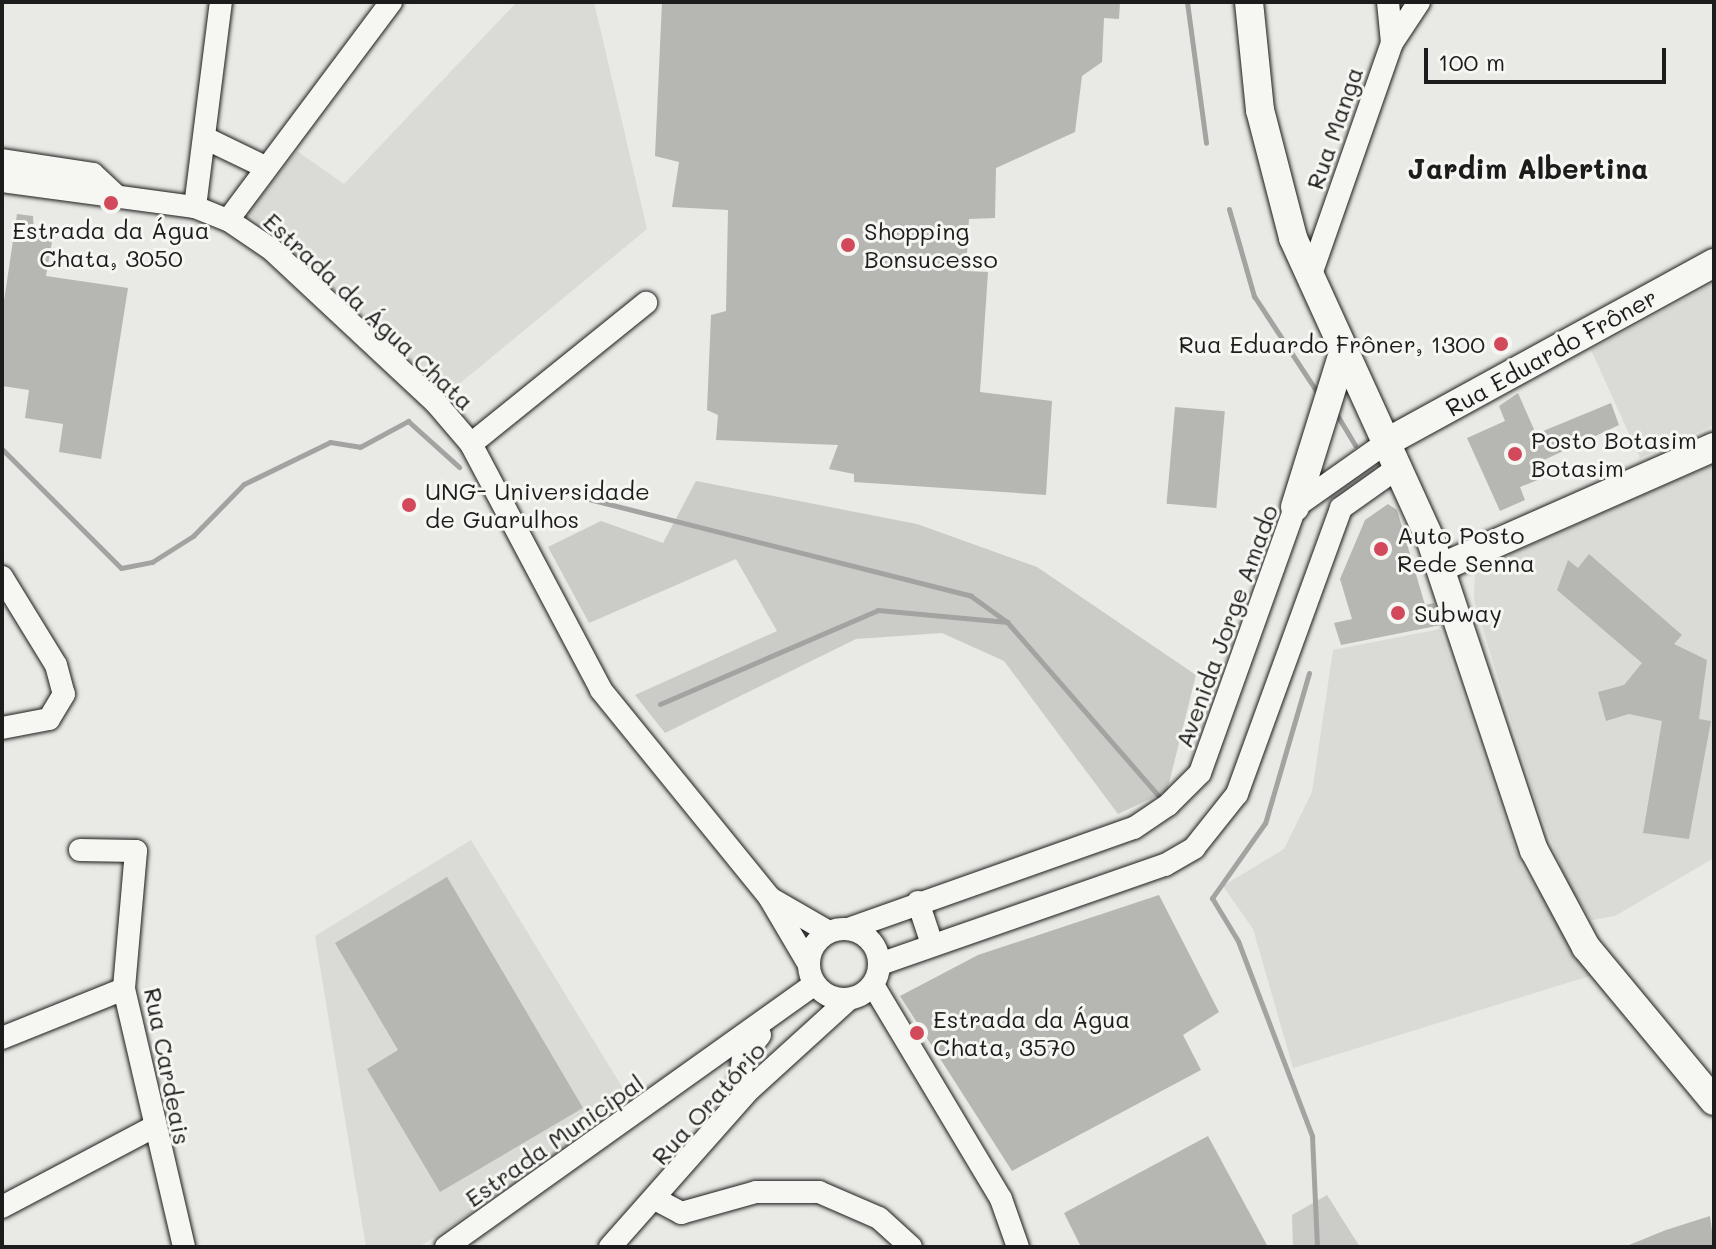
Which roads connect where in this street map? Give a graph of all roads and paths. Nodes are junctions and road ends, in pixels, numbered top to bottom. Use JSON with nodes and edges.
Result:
{"nodes":[{"id":1,"x":221,"y":2,"type":"edge"},
{"id":2,"x":391,"y":2,"type":"edge"},
{"id":3,"x":1249,"y":2,"type":"edge"},
{"id":4,"x":1263,"y":2,"type":"edge"},
{"id":5,"x":1388,"y":2,"type":"edge"},
{"id":6,"x":1419,"y":2,"type":"edge"},
{"id":7,"x":1392,"y":43,"type":"junction"},
{"id":8,"x":205,"y":138,"type":"junction"},
{"id":9,"x":2,"y":160,"type":"edge"},
{"id":10,"x":265,"y":167,"type":"junction"},
{"id":11,"x":2,"y":181,"type":"edge"},
{"id":12,"x":118,"y":197,"type":"junction"},
{"id":13,"x":195,"y":207,"type":"junction"},
{"id":14,"x":228,"y":220,"type":"junction"},
{"id":15,"x":1714,"y":263,"type":"edge"},
{"id":16,"x":1314,"y":265,"type":"junction"},
{"id":17,"x":646,"y":303,"type":"dead end"},
{"id":18,"x":1343,"y":353,"type":"junction"},
{"id":19,"x":471,"y":444,"type":"junction"},
{"id":20,"x":1714,"y":447,"type":"edge"},
{"id":21,"x":1396,"y":448,"type":"junction"},
{"id":22,"x":1295,"y":507,"type":"junction"},
{"id":23,"x":1449,"y":564,"type":"junction"},
{"id":24,"x":2,"y":577,"type":"edge"},
{"id":25,"x":2,"y":728,"type":"edge"},
{"id":26,"x":80,"y":850,"type":"dead end"},
{"id":27,"x":769,"y":897,"type":"junction"},
{"id":28,"x":918,"y":902,"type":"junction"},
{"id":29,"x":839,"y":930,"type":"junction"},
{"id":30,"x":932,"y":944,"type":"junction"},
{"id":31,"x":812,"y":974,"type":"junction"},
{"id":32,"x":864,"y":986,"type":"junction"},
{"id":33,"x":124,"y":989,"type":"junction"},
{"id":34,"x":782,"y":1010,"type":"junction"},
{"id":35,"x":2,"y":1038,"type":"edge"},
{"id":36,"x":692,"y":1076,"type":"junction"},
{"id":37,"x":745,"y":1085,"type":"junction"},
{"id":38,"x":1714,"y":1087,"type":"edge"},
{"id":39,"x":1714,"y":1101,"type":"edge"},
{"id":40,"x":152,"y":1128,"type":"junction"},
{"id":41,"x":655,"y":1199,"type":"junction"},
{"id":42,"x":2,"y":1207,"type":"edge"},
{"id":43,"x":184,"y":1247,"type":"edge"},
{"id":44,"x":446,"y":1247,"type":"edge"},
{"id":45,"x":610,"y":1247,"type":"edge"},
{"id":46,"x":911,"y":1247,"type":"edge"},
{"id":47,"x":1018,"y":1247,"type":"edge"}],
"edges":[{"from":1,"to":8,"type":"street"},
{"from":2,"to":10,"type":"street"},
{"from":3,"to":16,"type":"main road"},
{"from":4,"to":16,"type":"main road"},
{"from":5,"to":7,"type":"street"},
{"from":6,"to":7,"type":"street","name":"Rua Manga"},
{"from":7,"to":16,"type":"street","name":"Rua Manga"},
{"from":8,"to":10,"type":"street"},
{"from":8,"to":13,"type":"street"},
{"from":9,"to":12,"type":"street"},
{"from":10,"to":14,"type":"street"},
{"from":11,"to":12,"type":"street","name":"Estrada da Água Chata"},
{"from":12,"to":13,"type":"street","name":"Estrada da Água Chata"},
{"from":13,"to":14,"type":"street","name":"Estrada da Água Chata"},
{"from":14,"to":19,"type":"street","name":"Estrada da Água Chata"},
{"from":15,"to":21,"type":"main road","name":"Rua Eduardo Frôner"},
{"from":16,"to":18,"type":"main road"},
{"from":16,"to":21,"type":"main road"},
{"from":17,"to":19,"type":"street"},
{"from":18,"to":21,"type":"main road"},
{"from":18,"to":22,"type":"main road"},
{"from":19,"to":27,"type":"street","name":"Estrada da Água Chata"},
{"from":20,"to":23,"type":"main road"},
{"from":21,"to":22,"type":"street","name":"Avenida Jorge Amado"},
{"from":21,"to":23,"type":"main road"},
{"from":21,"to":30,"type":"street"},
{"from":22,"to":28,"type":"street","name":"Avenida Jorge Amado"},
{"from":23,"to":38,"type":"main road"},
{"from":23,"to":39,"type":"main road"},
{"from":24,"to":25,"type":"street"},
{"from":26,"to":33,"type":"street","name":"Rua Cardeais"},
{"from":27,"to":29,"type":"street","name":"Estrada da Água Chata"},
{"from":27,"to":31,"type":"street","name":"Estrada da Água Chata"},
{"from":28,"to":29,"type":"street","name":"Avenida Jorge Amado"},
{"from":28,"to":30,"type":"street"},
{"from":29,"to":31,"type":"street","name":"Estrada Municipal"},
{"from":29,"to":32,"type":"street","name":"Estrada da Água Chata"},
{"from":30,"to":32,"type":"street"},
{"from":31,"to":32,"type":"street"},
{"from":31,"to":34,"type":"street","name":"Estrada Municipal"},
{"from":32,"to":37,"type":"street","name":"Rua Oratório"},
{"from":32,"to":47,"type":"street"},
{"from":33,"to":35,"type":"street"},
{"from":33,"to":40,"type":"street","name":"Rua Cardeais"},
{"from":34,"to":36,"type":"street","name":"Estrada Municipal"},
{"from":34,"to":37,"type":"street"},
{"from":36,"to":37,"type":"street"},
{"from":36,"to":44,"type":"street","name":"Estrada Municipal"},
{"from":37,"to":41,"type":"street","name":"Rua Oratório"},
{"from":40,"to":42,"type":"street"},
{"from":40,"to":43,"type":"street","name":"Rua Cardeais"},
{"from":41,"to":45,"type":"street","name":"Rua Oratório"},
{"from":41,"to":46,"type":"street"}]}
